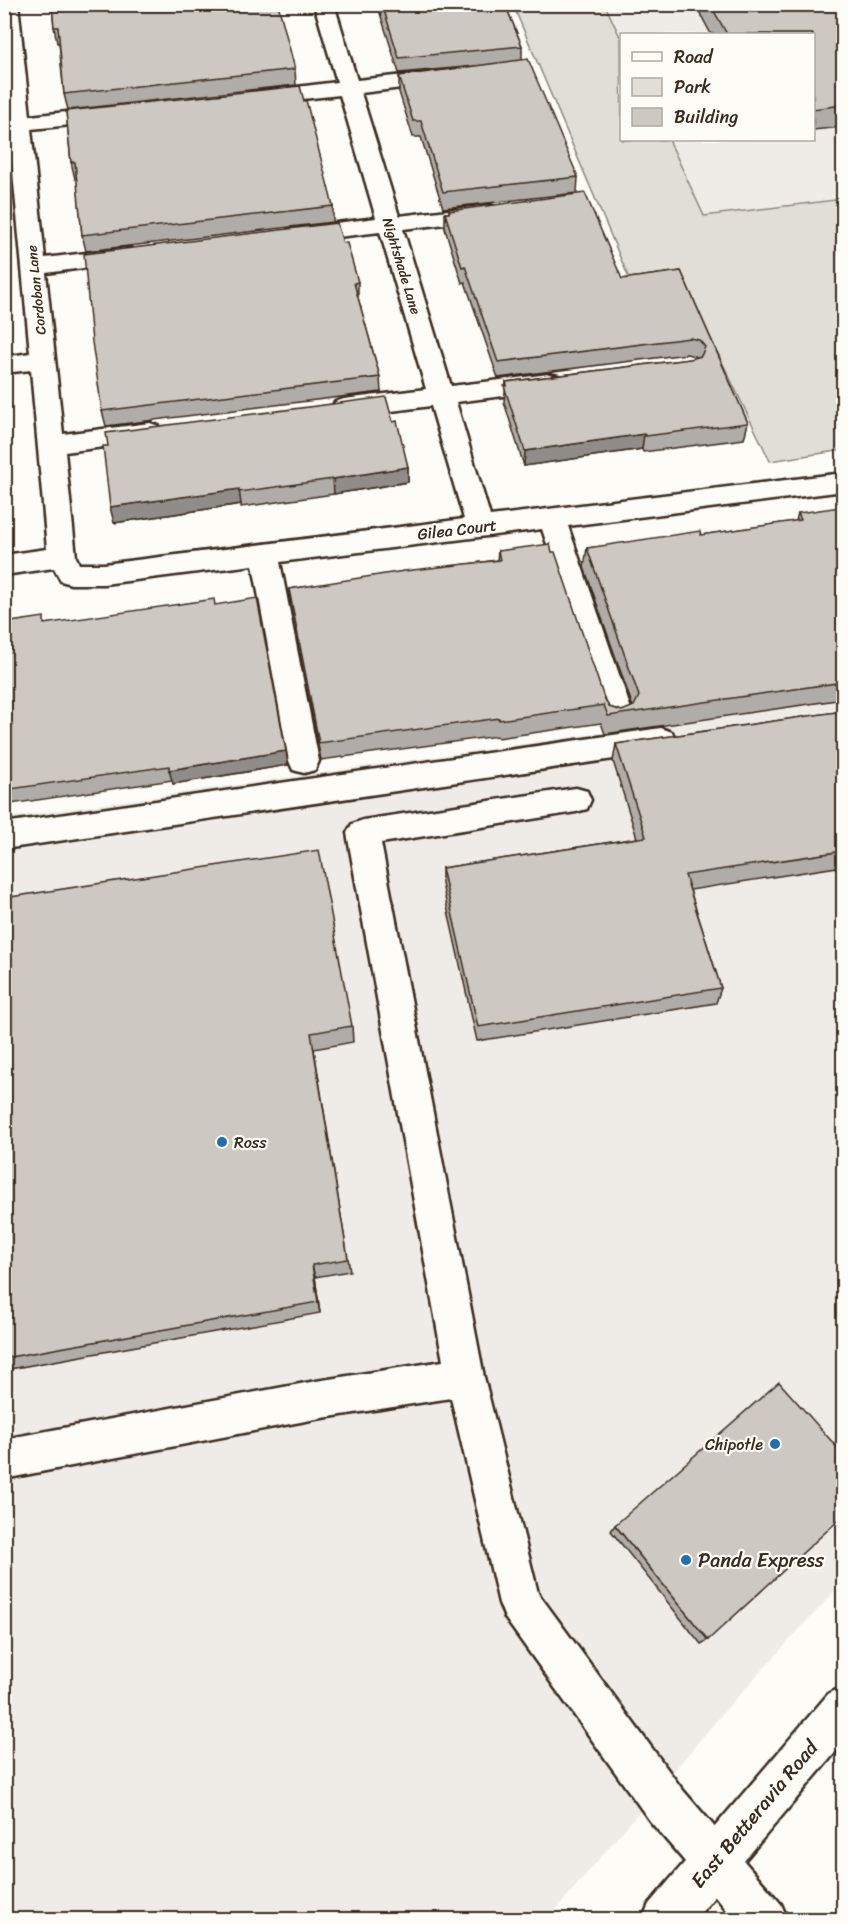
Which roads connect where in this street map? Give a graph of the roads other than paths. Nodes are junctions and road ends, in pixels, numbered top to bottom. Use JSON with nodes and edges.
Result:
{"nodes":[{"id":1,"x":8,"y":4,"type":"edge"},
{"id":2,"x":324,"y":4,"type":"edge"},
{"id":3,"x":8,"y":49,"type":"edge"},
{"id":4,"x":463,"y":75,"type":"edge"},
{"id":5,"x":349,"y":88,"type":"junction"},
{"id":6,"x":231,"y":101,"type":"edge"},
{"id":7,"x":137,"y":111,"type":"edge"},
{"id":8,"x":19,"y":124,"type":"junction"},
{"id":9,"x":15,"y":182,"type":"edge"},
{"id":10,"x":16,"y":208,"type":"edge"},
{"id":11,"x":516,"y":209,"type":"edge"},
{"id":12,"x":389,"y":224,"type":"junction"},
{"id":13,"x":271,"y":238,"type":"edge"},
{"id":14,"x":152,"y":252,"type":"edge"},
{"id":15,"x":33,"y":267,"type":"junction"},
{"id":16,"x":42,"y":360,"type":"junction"},
{"id":17,"x":4,"y":365,"type":"edge"},
{"id":18,"x":570,"y":379,"type":"edge"},
{"id":19,"x":441,"y":395,"type":"junction"},
{"id":20,"x":322,"y":410,"type":"edge"},
{"id":21,"x":169,"y":430,"type":"edge"},
{"id":22,"x":50,"y":445,"type":"junction"},
{"id":23,"x":840,"y":491,"type":"edge"},
{"id":24,"x":552,"y":518,"type":"junction"},
{"id":25,"x":480,"y":526,"type":"junction"},
{"id":26,"x":265,"y":554,"type":"junction"},
{"id":27,"x":4,"y":565,"type":"edge"},
{"id":28,"x":67,"y":566,"type":"junction"},
{"id":29,"x":618,"y":715,"type":"edge"},
{"id":30,"x":692,"y":735,"type":"edge"},
{"id":31,"x":304,"y":761,"type":"dead end"},
{"id":32,"x":355,"y":784,"type":"junction"},
{"id":33,"x":576,"y":800,"type":"dead end"},
{"id":34,"x":363,"y":833,"type":"junction"},
{"id":35,"x":4,"y":836,"type":"edge"},
{"id":36,"x":465,"y":1377,"type":"junction"},
{"id":37,"x":4,"y":1459,"type":"edge"},
{"id":38,"x":843,"y":1708,"type":"edge"},
{"id":39,"x":714,"y":1862,"type":"junction"},
{"id":40,"x":665,"y":1920,"type":"edge"},
{"id":41,"x":765,"y":1920,"type":"edge"}],
"edges":[{"from":1,"to":3,"type":"main road","name":"Cordoban Lane"},
{"from":2,"to":5,"type":"main road","name":"Nightshade Lane"},
{"from":3,"to":8,"type":"main road","name":"Cordoban Lane"},
{"from":4,"to":5,"type":"main road"},
{"from":5,"to":6,"type":"main road"},
{"from":5,"to":12,"type":"main road","name":"Nightshade Lane"},
{"from":7,"to":8,"type":"main road"},
{"from":8,"to":9,"type":"main road","name":"Cordoban Lane"},
{"from":9,"to":10,"type":"main road","name":"Cordoban Lane"},
{"from":10,"to":15,"type":"main road","name":"Cordoban Lane"},
{"from":11,"to":12,"type":"main road"},
{"from":12,"to":13,"type":"main road"},
{"from":12,"to":19,"type":"main road","name":"Nightshade Lane"},
{"from":14,"to":15,"type":"main road"},
{"from":15,"to":16,"type":"main road","name":"Cordoban Lane"},
{"from":16,"to":17,"type":"main road"},
{"from":16,"to":22,"type":"main road","name":"Cordoban Lane"},
{"from":18,"to":19,"type":"main road"},
{"from":19,"to":20,"type":"main road"},
{"from":19,"to":25,"type":"main road","name":"Nightshade Lane"},
{"from":21,"to":22,"type":"main road"},
{"from":22,"to":28,"type":"main road","name":"Cordoban Lane"},
{"from":23,"to":24,"type":"main road","name":"Gilea Court"},
{"from":24,"to":25,"type":"main road","name":"Gilea Court"},
{"from":24,"to":29,"type":"main road"},
{"from":25,"to":26,"type":"main road","name":"Gilea Court"},
{"from":26,"to":28,"type":"main road","name":"Gilea Court"},
{"from":26,"to":31,"type":"main road"},
{"from":27,"to":28,"type":"main road","name":"Gilea Court"},
{"from":30,"to":32,"type":"main road"},
{"from":32,"to":34,"type":"main road"},
{"from":32,"to":35,"type":"main road"},
{"from":33,"to":34,"type":"main road"},
{"from":34,"to":36,"type":"main road"},
{"from":36,"to":37,"type":"main road"},
{"from":36,"to":39,"type":"main road"},
{"from":38,"to":39,"type":"main road","name":"East Betteravia Road"},
{"from":39,"to":40,"type":"main road","name":"East Betteravia Road"},
{"from":39,"to":41,"type":"main road"}]}
